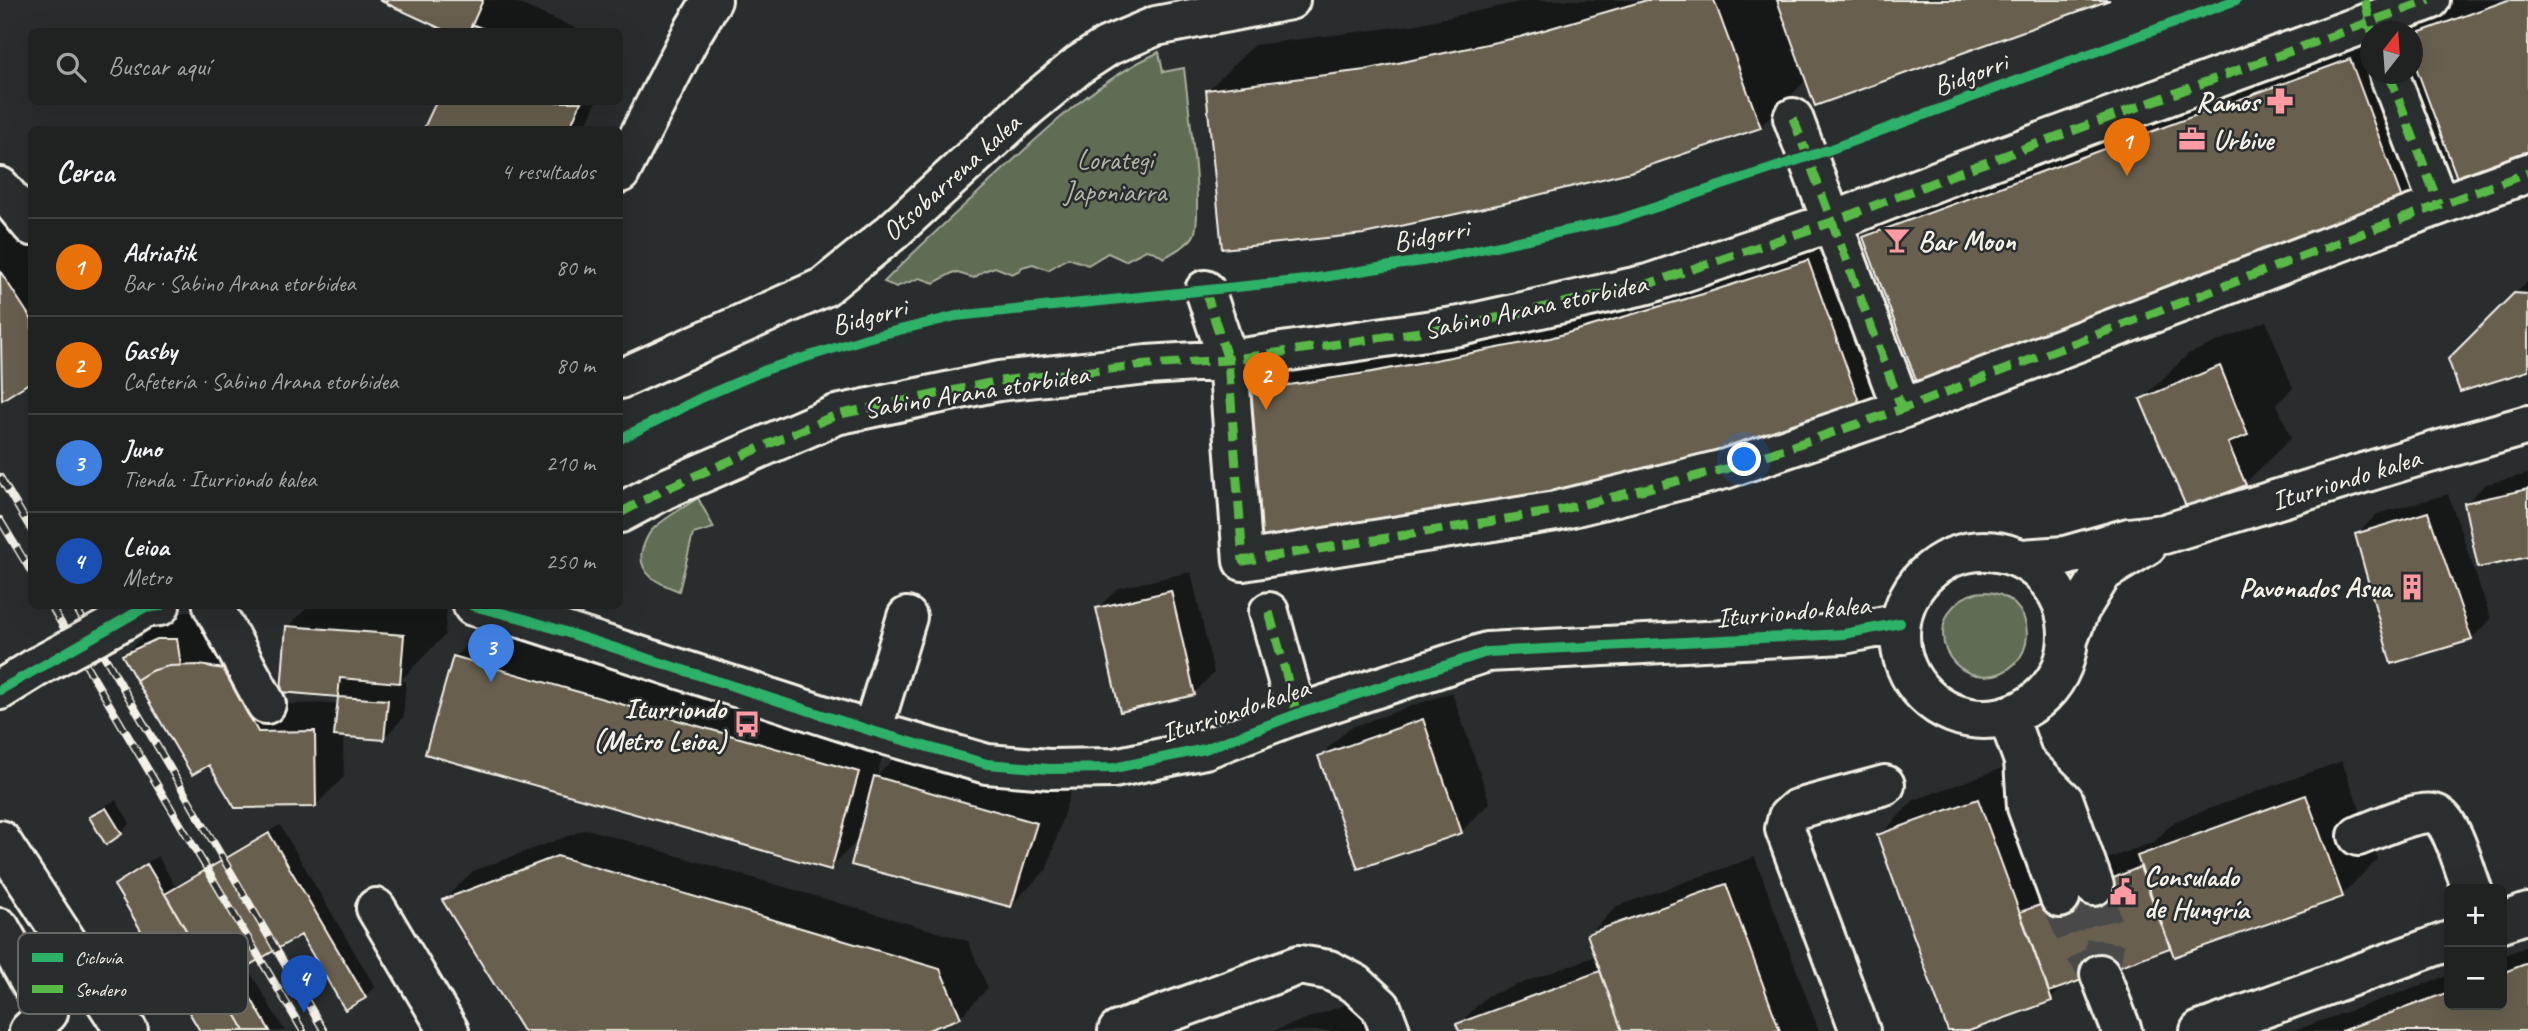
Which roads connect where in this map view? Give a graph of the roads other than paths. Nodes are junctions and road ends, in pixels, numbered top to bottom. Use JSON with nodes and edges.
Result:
{"nodes":[{"id":1,"x":712,"y":0,"type":"edge"},
{"id":2,"x":1290,"y":0,"type":"edge"},
{"id":3,"x":2430,"y":0,"type":"edge"},
{"id":4,"x":2369,"y":18,"type":"edge"},
{"id":5,"x":2393,"y":84,"type":"edge"},
{"id":6,"x":1793,"y":118,"type":"dead end"},
{"id":7,"x":623,"y":167,"type":"edge"},
{"id":8,"x":2528,"y":173,"type":"edge"},
{"id":9,"x":0,"y":187,"type":"edge"},
{"id":10,"x":2440,"y":205,"type":"junction"},
{"id":11,"x":28,"y":221,"type":"edge"},
{"id":12,"x":1832,"y":222,"type":"junction"},
{"id":13,"x":1205,"y":290,"type":"dead end"},
{"id":14,"x":1228,"y":360,"type":"junction"},
{"id":15,"x":623,"y":378,"type":"edge"},
{"id":16,"x":1902,"y":409,"type":"junction"},
{"id":17,"x":2528,"y":425,"type":"edge"},
{"id":18,"x":623,"y":511,"type":"edge"},
{"id":19,"x":2164,"y":534,"type":"junction"},
{"id":20,"x":2022,"y":559,"type":"junction"},
{"id":21,"x":215,"y":609,"type":"edge"},
{"id":22,"x":491,"y":609,"type":"edge"},
{"id":23,"x":144,"y":610,"type":"edge"},
{"id":24,"x":1269,"y":612,"type":"dead end"},
{"id":25,"x":907,"y":617,"type":"dead end"},
{"id":26,"x":1900,"y":623,"type":"junction"},
{"id":27,"x":2069,"y":637,"type":"junction"},
{"id":28,"x":0,"y":690,"type":"edge"},
{"id":29,"x":265,"y":704,"type":"dead end"},
{"id":30,"x":1297,"y":714,"type":"junction"},
{"id":31,"x":2008,"y":717,"type":"junction"},
{"id":32,"x":872,"y":731,"type":"junction"},
{"id":33,"x":1885,"y":785,"type":"dead end"},
{"id":34,"x":2358,"y":836,"type":"dead end"},
{"id":35,"x":0,"y":839,"type":"edge"},
{"id":36,"x":2470,"y":884,"type":"edge"},
{"id":37,"x":2077,"y":892,"type":"tunnel mouth"},
{"id":38,"x":376,"y":908,"type":"dead end"},
{"id":39,"x":2528,"y":912,"type":"edge"},
{"id":40,"x":2507,"y":920,"type":"edge"},
{"id":41,"x":0,"y":929,"type":"edge"},
{"id":42,"x":61,"y":933,"type":"edge"},
{"id":43,"x":2444,"y":943,"type":"edge"},
{"id":44,"x":18,"y":960,"type":"edge"},
{"id":45,"x":2100,"y":974,"type":"dead end"},
{"id":46,"x":47,"y":1014,"type":"edge"},
{"id":47,"x":29,"y":1031,"type":"edge"},
{"id":48,"x":449,"y":1031,"type":"edge"},
{"id":49,"x":1118,"y":1031,"type":"edge"},
{"id":50,"x":1390,"y":1031,"type":"edge"},
{"id":51,"x":1860,"y":1031,"type":"edge"},
{"id":52,"x":2122,"y":1031,"type":"edge"},
{"id":53,"x":2200,"y":1031,"type":"edge"}],
"edges":[{"from":1,"to":7,"type":"street"},
{"from":2,"to":15,"type":"street","name":"Otsobarrena kalea"},
{"from":3,"to":4,"type":"street","name":"Sabino Arana etorbidea"},
{"from":4,"to":12,"type":"street","name":"Sabino Arana etorbidea"},
{"from":5,"to":10,"type":"street"},
{"from":6,"to":12,"type":"street"},
{"from":8,"to":10,"type":"street"},
{"from":9,"to":11,"type":"street"},
{"from":10,"to":16,"type":"street"},
{"from":12,"to":14,"type":"street","name":"Sabino Arana etorbidea"},
{"from":12,"to":16,"type":"street"},
{"from":13,"to":14,"type":"street"},
{"from":14,"to":16,"type":"street"},
{"from":14,"to":18,"type":"street","name":"Sabino Arana etorbidea"},
{"from":17,"to":19,"type":"street","name":"Iturriondo kalea"},
{"from":19,"to":20,"type":"street","name":"Iturriondo kalea"},
{"from":19,"to":27,"type":"street","name":"Iturriondo kalea"},
{"from":20,"to":26,"type":"street","name":"Iturriondo kalea"},
{"from":20,"to":27,"type":"street","name":"Iturriondo kalea"},
{"from":21,"to":29,"type":"street"},
{"from":22,"to":32,"type":"street","name":"Iturriondo kalea"},
{"from":23,"to":28,"type":"street","bridge":true},
{"from":24,"to":30,"type":"street"},
{"from":25,"to":32,"type":"street"},
{"from":26,"to":30,"type":"street","name":"Iturriondo kalea"},
{"from":26,"to":31,"type":"street","name":"Iturriondo kalea"},
{"from":27,"to":31,"type":"street","name":"Iturriondo kalea"},
{"from":30,"to":32,"type":"street","name":"Iturriondo kalea"},
{"from":31,"to":37,"type":"street"},
{"from":33,"to":51,"type":"street"},
{"from":34,"to":36,"type":"street"},
{"from":35,"to":42,"type":"street"},
{"from":38,"to":48,"type":"street"},
{"from":39,"to":40,"type":"street"},
{"from":41,"to":44,"type":"street"},
{"from":43,"to":53,"type":"street"},
{"from":45,"to":52,"type":"street"},
{"from":46,"to":47,"type":"street"},
{"from":49,"to":50,"type":"street"}]}
